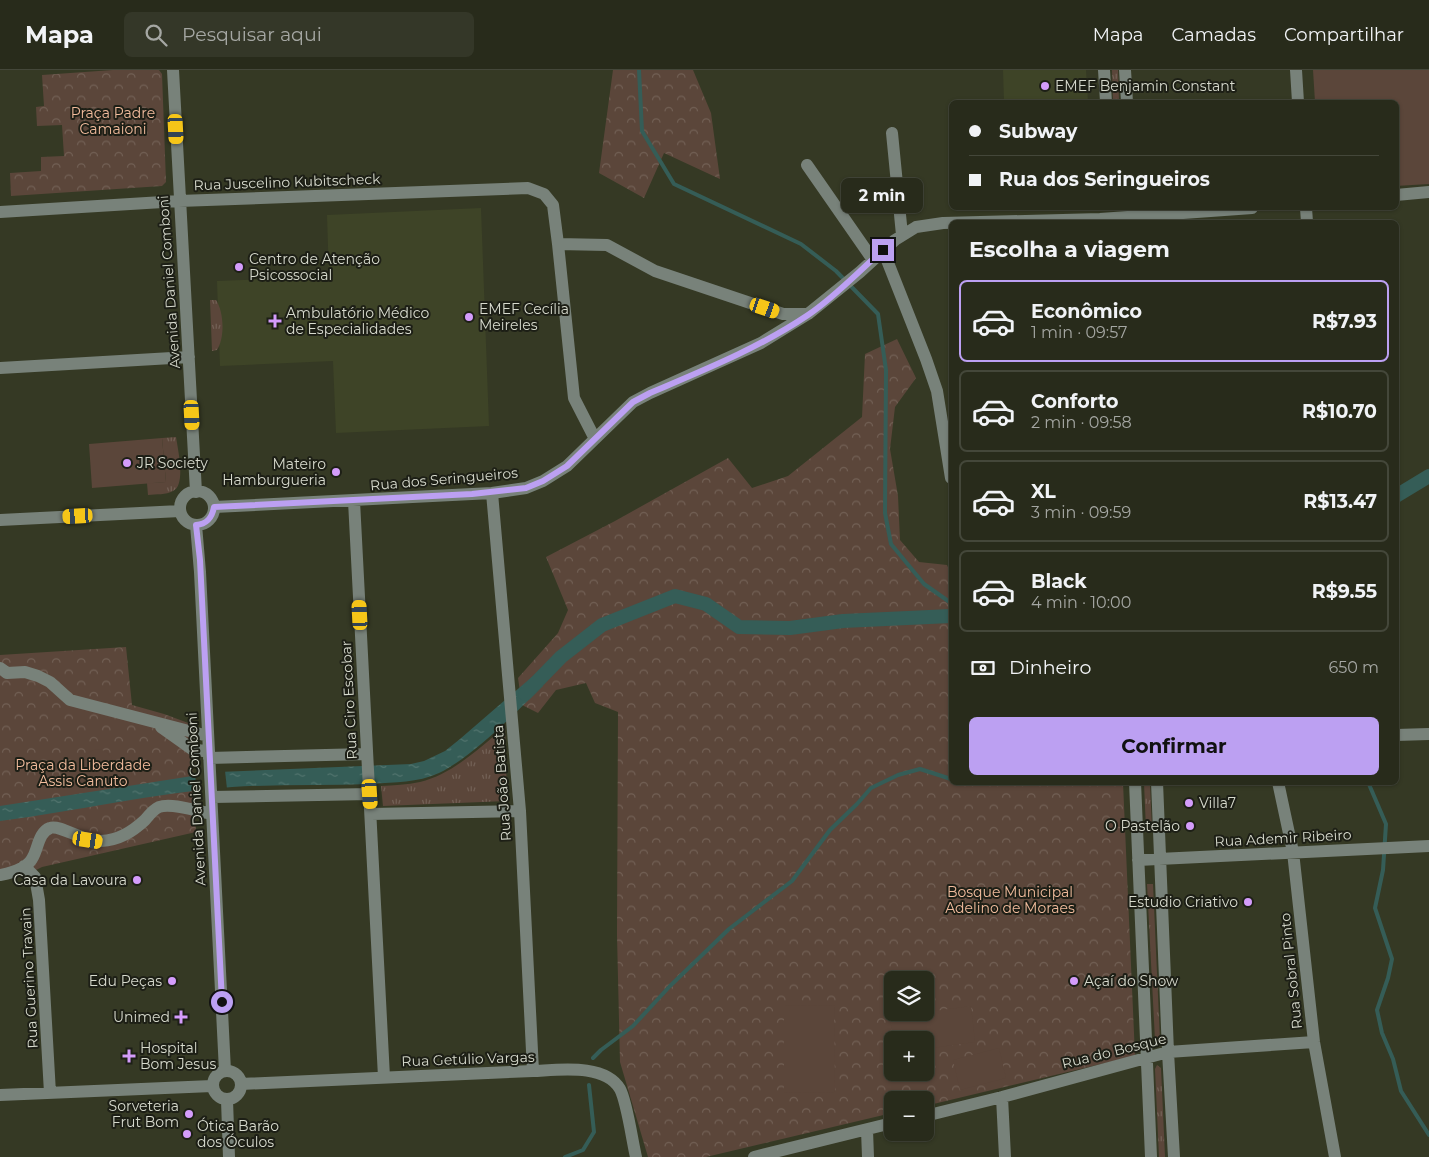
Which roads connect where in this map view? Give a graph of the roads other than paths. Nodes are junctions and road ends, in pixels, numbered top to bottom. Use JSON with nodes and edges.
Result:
{"nodes":[{"id":1,"x":173,"y":70,"type":"edge"},
{"id":2,"x":1104,"y":70,"type":"edge"},
{"id":3,"x":1125,"y":70,"type":"edge"},
{"id":4,"x":1296,"y":70,"type":"edge"},
{"id":5,"x":1106,"y":100,"type":"edge"},
{"id":6,"x":1127,"y":100,"type":"edge"},
{"id":7,"x":1298,"y":100,"type":"edge"},
{"id":8,"x":892,"y":133,"type":"dead end"},
{"id":9,"x":807,"y":165,"type":"dead end"},
{"id":10,"x":1429,"y":192,"type":"edge"},
{"id":11,"x":1399,"y":195,"type":"edge"},
{"id":12,"x":179,"y":201,"type":"junction"},
{"id":13,"x":1222,"y":210,"type":"edge"},
{"id":14,"x":0,"y":212,"type":"edge"},
{"id":15,"x":1111,"y":216,"type":"edge"},
{"id":16,"x":1132,"y":216,"type":"edge"},
{"id":17,"x":1015,"y":220,"type":"edge"},
{"id":18,"x":949,"y":223,"type":"edge"},
{"id":19,"x":902,"y":235,"type":"junction"},
{"id":20,"x":558,"y":244,"type":"junction"},
{"id":21,"x":883,"y":250,"type":"junction"},
{"id":22,"x":872,"y":260,"type":"junction"},
{"id":23,"x":808,"y":314,"type":"junction"},
{"id":24,"x":189,"y":357,"type":"junction"},
{"id":25,"x":0,"y":368,"type":"edge"},
{"id":26,"x":595,"y":439,"type":"junction"},
{"id":27,"x":949,"y":466,"type":"edge"},
{"id":28,"x":196,"y":492,"type":"junction"},
{"id":29,"x":492,"y":493,"type":"junction"},
{"id":30,"x":354,"y":501,"type":"junction"},
{"id":31,"x":214,"y":507,"type":"junction"},
{"id":32,"x":180,"y":511,"type":"junction"},
{"id":33,"x":0,"y":520,"type":"edge"},
{"id":34,"x":196,"y":525,"type":"junction"},
{"id":35,"x":2,"y":674,"type":"edge"},
{"id":36,"x":154,"y":722,"type":"junction"},
{"id":37,"x":1429,"y":734,"type":"edge"},
{"id":38,"x":1399,"y":735,"type":"edge"},
{"id":39,"x":208,"y":736,"type":"junction"},
{"id":40,"x":209,"y":755,"type":"junction"},
{"id":41,"x":368,"y":759,"type":"junction"},
{"id":42,"x":1135,"y":785,"type":"edge"},
{"id":43,"x":1157,"y":785,"type":"edge"},
{"id":44,"x":1279,"y":785,"type":"edge"},
{"id":45,"x":369,"y":790,"type":"junction"},
{"id":46,"x":211,"y":794,"type":"junction"},
{"id":47,"x":520,"y":811,"type":"junction"},
{"id":48,"x":212,"y":814,"type":"junction"},
{"id":49,"x":371,"y":814,"type":"junction"},
{"id":50,"x":1429,"y":846,"type":"edge"},
{"id":51,"x":1293,"y":852,"type":"junction"},
{"id":52,"x":1160,"y":859,"type":"junction"},
{"id":53,"x":1138,"y":860,"type":"junction"},
{"id":54,"x":24,"y":866,"type":"junction"},
{"id":55,"x":0,"y":875,"type":"edge"},
{"id":56,"x":1314,"y":1042,"type":"junction"},
{"id":57,"x":1168,"y":1052,"type":"junction"},
{"id":58,"x":1147,"y":1057,"type":"junction"},
{"id":59,"x":225,"y":1071,"type":"junction"},
{"id":60,"x":533,"y":1071,"type":"junction"},
{"id":61,"x":384,"y":1077,"type":"junction"},
{"id":62,"x":241,"y":1084,"type":"junction"},
{"id":63,"x":212,"y":1086,"type":"junction"},
{"id":64,"x":50,"y":1093,"type":"junction"},
{"id":65,"x":0,"y":1095,"type":"edge"},
{"id":66,"x":1002,"y":1097,"type":"junction"},
{"id":67,"x":226,"y":1100,"type":"junction"},
{"id":68,"x":934,"y":1114,"type":"edge"},
{"id":69,"x":884,"y":1125,"type":"edge"},
{"id":70,"x":867,"y":1130,"type":"junction"},
{"id":71,"x":230,"y":1157,"type":"edge"},
{"id":72,"x":636,"y":1157,"type":"edge"},
{"id":73,"x":754,"y":1157,"type":"edge"},
{"id":74,"x":868,"y":1157,"type":"edge"},
{"id":75,"x":1005,"y":1157,"type":"edge"},
{"id":76,"x":1151,"y":1157,"type":"edge"},
{"id":77,"x":1174,"y":1157,"type":"edge"},
{"id":78,"x":1335,"y":1157,"type":"edge"}],
"edges":[{"from":1,"to":12,"type":"street","name":"Avenida Daniel Comboni"},
{"from":2,"to":5,"type":"street"},
{"from":3,"to":6,"type":"street"},
{"from":4,"to":7,"type":"street"},
{"from":8,"to":19,"type":"street"},
{"from":9,"to":22,"type":"street"},
{"from":10,"to":11,"type":"street"},
{"from":12,"to":14,"type":"street","name":"Rua Juscelino Kubitscheck"},
{"from":12,"to":20,"type":"street","name":"Rua Juscelino Kubitscheck"},
{"from":12,"to":24,"type":"street","name":"Avenida Daniel Comboni"},
{"from":13,"to":16,"type":"street","name":"Rua dos Seringueiros"},
{"from":15,"to":16,"type":"street","name":"Rua dos Seringueiros"},
{"from":15,"to":17,"type":"street","name":"Rua dos Seringueiros"},
{"from":18,"to":19,"type":"street","name":"Rua dos Seringueiros"},
{"from":19,"to":21,"type":"street","name":"Rua dos Seringueiros"},
{"from":20,"to":23,"type":"street"},
{"from":20,"to":26,"type":"street"},
{"from":21,"to":22,"type":"street","name":"Rua dos Seringueiros"},
{"from":21,"to":27,"type":"street"},
{"from":22,"to":23,"type":"street","name":"Rua dos Seringueiros"},
{"from":23,"to":26,"type":"street","name":"Rua dos Seringueiros"},
{"from":24,"to":25,"type":"street"},
{"from":24,"to":28,"type":"street","name":"Avenida Daniel Comboni"},
{"from":26,"to":29,"type":"street","name":"Rua dos Seringueiros"},
{"from":28,"to":31,"type":"street"},
{"from":28,"to":32,"type":"street"},
{"from":29,"to":30,"type":"street","name":"Rua dos Seringueiros"},
{"from":29,"to":47,"type":"street","name":"Rua João Batista"},
{"from":30,"to":31,"type":"street","name":"Rua dos Seringueiros"},
{"from":30,"to":41,"type":"street","name":"Rua Ciro Escobar"},
{"from":31,"to":34,"type":"street"},
{"from":32,"to":33,"type":"street"},
{"from":32,"to":34,"type":"street"},
{"from":34,"to":39,"type":"street","name":"Avenida Daniel Comboni"},
{"from":35,"to":36,"type":"street"},
{"from":36,"to":39,"type":"street"},
{"from":36,"to":40,"type":"street"},
{"from":37,"to":38,"type":"street"},
{"from":39,"to":40,"type":"street","name":"Avenida Daniel Comboni"},
{"from":40,"to":41,"type":"street"},
{"from":40,"to":46,"type":"street","name":"Avenida Daniel Comboni"},
{"from":41,"to":45,"type":"street","name":"Rua Ciro Escobar"},
{"from":42,"to":53,"type":"street"},
{"from":43,"to":52,"type":"street"},
{"from":44,"to":51,"type":"street","name":"Rua Sobral Pinto"},
{"from":45,"to":46,"type":"street"},
{"from":45,"to":49,"type":"street","name":"Rua Ciro Escobar"},
{"from":46,"to":48,"type":"street","name":"Avenida Daniel Comboni"},
{"from":47,"to":49,"type":"street"},
{"from":47,"to":60,"type":"street","name":"Rua João Batista"},
{"from":48,"to":54,"type":"street"},
{"from":48,"to":59,"type":"street","name":"Avenida Daniel Comboni"},
{"from":49,"to":61,"type":"street","name":"Rua Ciro Escobar"},
{"from":50,"to":51,"type":"street","name":"Rua Ademir Ribeiro"},
{"from":51,"to":52,"type":"street","name":"Rua Ademir Ribeiro"},
{"from":51,"to":56,"type":"street","name":"Rua Sobral Pinto"},
{"from":52,"to":53,"type":"street","name":"Rua Ademir Ribeiro"},
{"from":52,"to":57,"type":"street"},
{"from":53,"to":58,"type":"street"},
{"from":54,"to":55,"type":"street"},
{"from":54,"to":64,"type":"street","name":"Rua Guerino Travain"},
{"from":56,"to":57,"type":"street","name":"Rua do Bosque"},
{"from":56,"to":78,"type":"street","name":"Rua Sobral Pinto"},
{"from":57,"to":58,"type":"street","name":"Rua do Bosque"},
{"from":57,"to":77,"type":"street"},
{"from":58,"to":66,"type":"street","name":"Rua do Bosque"},
{"from":58,"to":76,"type":"street"},
{"from":59,"to":62,"type":"street"},
{"from":59,"to":63,"type":"street"},
{"from":60,"to":61,"type":"street","name":"Rua Getúlio Vargas"},
{"from":60,"to":72,"type":"street","name":"Rua Getúlio Vargas"},
{"from":61,"to":62,"type":"street","name":"Rua Getúlio Vargas"},
{"from":62,"to":67,"type":"street"},
{"from":63,"to":64,"type":"street"},
{"from":63,"to":67,"type":"street"},
{"from":64,"to":65,"type":"street"},
{"from":66,"to":68,"type":"street","name":"Rua do Bosque"},
{"from":66,"to":75,"type":"street"},
{"from":67,"to":71,"type":"street"},
{"from":69,"to":70,"type":"street"},
{"from":70,"to":73,"type":"street"},
{"from":70,"to":74,"type":"street"}]}
